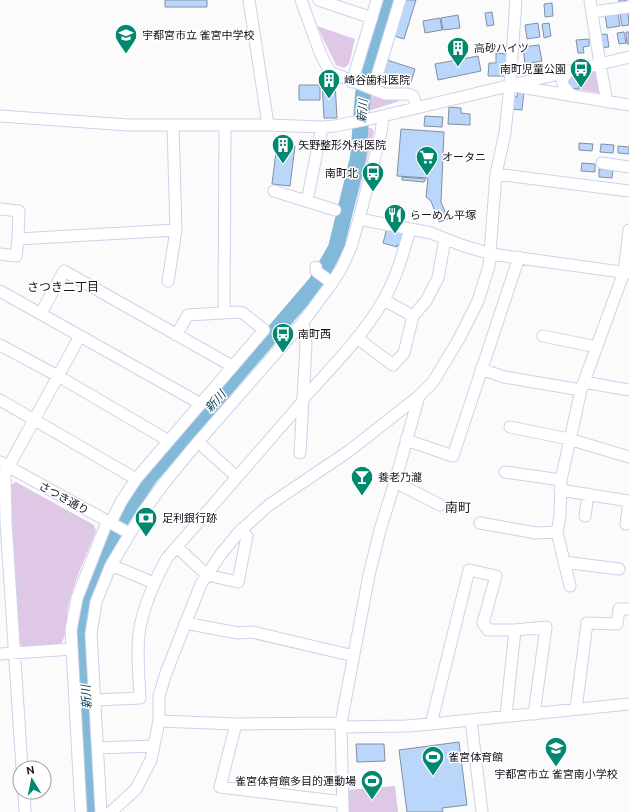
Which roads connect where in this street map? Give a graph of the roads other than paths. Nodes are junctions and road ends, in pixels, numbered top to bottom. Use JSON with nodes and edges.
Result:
{"nodes":[{"id":1,"x":250,"y":0,"type":"edge"},
{"id":2,"x":301,"y":0,"type":"edge"},
{"id":3,"x":318,"y":0,"type":"edge"},
{"id":4,"x":378,"y":0,"type":"edge"},
{"id":5,"x":400,"y":0,"type":"edge"},
{"id":6,"x":516,"y":0,"type":"edge"},
{"id":7,"x":590,"y":0,"type":"edge"},
{"id":8,"x":629,"y":7,"type":"edge"},
{"id":9,"x":592,"y":12,"type":"junction"},
{"id":10,"x":372,"y":18,"type":"junction"},
{"id":11,"x":629,"y":57,"type":"edge"},
{"id":12,"x":600,"y":64,"type":"junction"},
{"id":13,"x":568,"y":71,"type":"junction"},
{"id":14,"x":352,"y":82,"type":"junction"},
{"id":15,"x":510,"y":85,"type":"junction"},
{"id":16,"x":371,"y":89,"type":"junction"},
{"id":17,"x":572,"y":96,"type":"junction"},
{"id":18,"x":607,"y":102,"type":"junction"},
{"id":19,"x":629,"y":105,"type":"edge"},
{"id":20,"x":417,"y":107,"type":"junction"},
{"id":21,"x":0,"y":116,"type":"edge"},
{"id":22,"x":383,"y":116,"type":"junction"},
{"id":23,"x":225,"y":125,"type":"junction"},
{"id":24,"x":268,"y":125,"type":"junction"},
{"id":25,"x":173,"y":126,"type":"junction"},
{"id":26,"x":322,"y":127,"type":"junction"},
{"id":27,"x":602,"y":163,"type":"dead end"},
{"id":28,"x":629,"y":167,"type":"edge"},
{"id":29,"x":496,"y":174,"type":"junction"},
{"id":30,"x":274,"y":191,"type":"dead end"},
{"id":31,"x":629,"y":191,"type":"edge"},
{"id":32,"x":307,"y":201,"type":"junction"},
{"id":33,"x":0,"y":209,"type":"edge"},
{"id":34,"x":335,"y":210,"type":"dead end"},
{"id":35,"x":359,"y":219,"type":"junction"},
{"id":36,"x":410,"y":229,"type":"junction"},
{"id":37,"x":176,"y":230,"type":"junction"},
{"id":38,"x":629,"y":230,"type":"edge"},
{"id":39,"x":18,"y":239,"type":"junction"},
{"id":40,"x":444,"y":239,"type":"junction"},
{"id":41,"x":0,"y":254,"type":"edge"},
{"id":42,"x":491,"y":254,"type":"junction"},
{"id":43,"x":519,"y":257,"type":"junction"},
{"id":44,"x":626,"y":272,"type":"edge"},
{"id":45,"x":168,"y":281,"type":"dead end"},
{"id":46,"x":0,"y":291,"type":"edge"},
{"id":47,"x":384,"y":300,"type":"junction"},
{"id":48,"x":224,"y":307,"type":"dead end"},
{"id":49,"x":41,"y":313,"type":"junction"},
{"id":50,"x":413,"y":316,"type":"junction"},
{"id":51,"x":303,"y":322,"type":"junction"},
{"id":52,"x":176,"y":335,"type":"junction"},
{"id":53,"x":80,"y":336,"type":"junction"},
{"id":54,"x":543,"y":336,"type":"dead end"},
{"id":55,"x":357,"y":338,"type":"junction"},
{"id":56,"x":0,"y":345,"type":"edge"},
{"id":57,"x":597,"y":347,"type":"junction"},
{"id":58,"x":232,"y":366,"type":"junction"},
{"id":59,"x":481,"y":369,"type":"junction"},
{"id":60,"x":58,"y":376,"type":"junction"},
{"id":61,"x":583,"y":386,"type":"junction"},
{"id":62,"x":629,"y":390,"type":"edge"},
{"id":63,"x":419,"y":396,"type":"junction"},
{"id":64,"x":0,"y":400,"type":"edge"},
{"id":65,"x":303,"y":400,"type":"junction"},
{"id":66,"x":201,"y":404,"type":"junction"},
{"id":67,"x":34,"y":420,"type":"junction"},
{"id":68,"x":510,"y":427,"type":"dead end"},
{"id":69,"x":569,"y":439,"type":"junction"},
{"id":70,"x":406,"y":440,"type":"junction"},
{"id":71,"x":169,"y":441,"type":"junction"},
{"id":72,"x":198,"y":442,"type":"junction"},
{"id":73,"x":300,"y":453,"type":"dead end"},
{"id":74,"x":629,"y":457,"type":"edge"},
{"id":75,"x":4,"y":464,"type":"edge"},
{"id":76,"x":505,"y":472,"type":"dead end"},
{"id":77,"x":237,"y":477,"type":"junction"},
{"id":78,"x":136,"y":479,"type":"junction"},
{"id":79,"x":395,"y":482,"type":"junction"},
{"id":80,"x":561,"y":485,"type":"junction"},
{"id":81,"x":588,"y":494,"type":"junction"},
{"id":82,"x":629,"y":502,"type":"edge"},
{"id":83,"x":440,"y":505,"type":"dead end"},
{"id":84,"x":585,"y":516,"type":"dead end"},
{"id":85,"x":3,"y":520,"type":"edge"},
{"id":86,"x":480,"y":523,"type":"dead end"},
{"id":87,"x":626,"y":524,"type":"dead end"},
{"id":88,"x":117,"y":527,"type":"junction"},
{"id":89,"x":240,"y":531,"type":"junction"},
{"id":90,"x":557,"y":532,"type":"junction"},
{"id":91,"x":177,"y":547,"type":"junction"},
{"id":92,"x":564,"y":562,"type":"junction"},
{"id":93,"x":111,"y":565,"type":"junction"},
{"id":94,"x":619,"y":569,"type":"dead end"},
{"id":95,"x":207,"y":575,"type":"junction"},
{"id":96,"x":154,"y":583,"type":"junction"},
{"id":97,"x":570,"y":586,"type":"dead end"},
{"id":98,"x":629,"y":609,"type":"edge"},
{"id":99,"x":185,"y":623,"type":"junction"},
{"id":100,"x":515,"y":630,"type":"junction"},
{"id":101,"x":72,"y":649,"type":"junction"},
{"id":102,"x":15,"y":653,"type":"junction"},
{"id":103,"x":0,"y":654,"type":"edge"},
{"id":104,"x":354,"y":656,"type":"junction"},
{"id":105,"x":159,"y":696,"type":"junction"},
{"id":106,"x":140,"y":698,"type":"junction"},
{"id":107,"x":95,"y":700,"type":"junction"},
{"id":108,"x":629,"y":704,"type":"edge"},
{"id":109,"x":576,"y":709,"type":"junction"},
{"id":110,"x":534,"y":714,"type":"junction"},
{"id":111,"x":506,"y":716,"type":"junction"},
{"id":112,"x":471,"y":720,"type":"junction"},
{"id":113,"x":158,"y":721,"type":"junction"},
{"id":114,"x":236,"y":724,"type":"junction"},
{"id":115,"x":431,"y":724,"type":"junction"},
{"id":116,"x":341,"y":725,"type":"junction"},
{"id":117,"x":154,"y":746,"type":"junction"},
{"id":118,"x":98,"y":748,"type":"junction"},
{"id":119,"x":22,"y":760,"type":"edge"},
{"id":120,"x":24,"y":800,"type":"edge"},
{"id":121,"x":343,"y":807,"type":"edge"},
{"id":122,"x":25,"y":812,"type":"edge"},
{"id":123,"x":81,"y":812,"type":"edge"},
{"id":124,"x":102,"y":812,"type":"edge"},
{"id":125,"x":111,"y":812,"type":"edge"},
{"id":126,"x":482,"y":812,"type":"edge"}],
"edges":[{"from":1,"to":24,"type":"street"},
{"from":2,"to":14,"type":"street"},
{"from":3,"to":10,"type":"street"},
{"from":4,"to":10,"type":"street"},
{"from":5,"to":16,"type":"street"},
{"from":6,"to":15,"type":"street"},
{"from":7,"to":9,"type":"street"},
{"from":8,"to":9,"type":"street"},
{"from":9,"to":12,"type":"street"},
{"from":10,"to":14,"type":"street"},
{"from":11,"to":12,"type":"street"},
{"from":12,"to":13,"type":"street"},
{"from":12,"to":18,"type":"street"},
{"from":13,"to":15,"type":"street"},
{"from":13,"to":17,"type":"street"},
{"from":14,"to":16,"type":"street"},
{"from":15,"to":17,"type":"street"},
{"from":15,"to":20,"type":"street"},
{"from":15,"to":29,"type":"street"},
{"from":16,"to":20,"type":"street"},
{"from":17,"to":18,"type":"street"},
{"from":18,"to":19,"type":"street"},
{"from":20,"to":22,"type":"street"},
{"from":21,"to":25,"type":"street"},
{"from":22,"to":26,"type":"street"},
{"from":22,"to":35,"type":"street"},
{"from":23,"to":24,"type":"street"},
{"from":23,"to":25,"type":"street"},
{"from":23,"to":48,"type":"street"},
{"from":24,"to":26,"type":"street"},
{"from":25,"to":37,"type":"street"},
{"from":26,"to":32,"type":"street"},
{"from":27,"to":28,"type":"street"},
{"from":29,"to":31,"type":"street"},
{"from":29,"to":42,"type":"street"},
{"from":30,"to":32,"type":"street"},
{"from":32,"to":34,"type":"street"},
{"from":33,"to":39,"type":"street"},
{"from":35,"to":36,"type":"street"},
{"from":35,"to":51,"type":"street"},
{"from":36,"to":40,"type":"street"},
{"from":36,"to":47,"type":"street"},
{"from":37,"to":39,"type":"street"},
{"from":37,"to":45,"type":"street"},
{"from":38,"to":44,"type":"street"},
{"from":39,"to":41,"type":"street"},
{"from":40,"to":42,"type":"street"},
{"from":40,"to":50,"type":"street"},
{"from":42,"to":43,"type":"street"},
{"from":42,"to":63,"type":"street"},
{"from":43,"to":44,"type":"street"},
{"from":43,"to":59,"type":"street"},
{"from":44,"to":57,"type":"street"},
{"from":46,"to":49,"type":"street"},
{"from":47,"to":50,"type":"street"},
{"from":47,"to":55,"type":"street"},
{"from":49,"to":52,"type":"street"},
{"from":49,"to":53,"type":"street"},
{"from":50,"to":55,"type":"street"},
{"from":51,"to":65,"type":"street"},
{"from":51,"to":72,"type":"street"},
{"from":52,"to":58,"type":"street"},
{"from":52,"to":58,"type":"street"},
{"from":53,"to":60,"type":"street"},
{"from":53,"to":66,"type":"street"},
{"from":54,"to":57,"type":"street"},
{"from":55,"to":65,"type":"street"},
{"from":56,"to":60,"type":"street"},
{"from":57,"to":61,"type":"street"},
{"from":58,"to":66,"type":"street"},
{"from":59,"to":61,"type":"street"},
{"from":59,"to":70,"type":"street"},
{"from":60,"to":67,"type":"street"},
{"from":60,"to":71,"type":"street"},
{"from":61,"to":62,"type":"street"},
{"from":61,"to":69,"type":"street"},
{"from":63,"to":70,"type":"street"},
{"from":63,"to":89,"type":"street"},
{"from":64,"to":67,"type":"street"},
{"from":65,"to":73,"type":"street"},
{"from":65,"to":77,"type":"street"},
{"from":66,"to":71,"type":"street"},
{"from":67,"to":75,"type":"street"},
{"from":67,"to":78,"type":"street"},
{"from":68,"to":69,"type":"street"},
{"from":69,"to":74,"type":"street"},
{"from":69,"to":80,"type":"street"},
{"from":70,"to":79,"type":"street"},
{"from":71,"to":78,"type":"street"},
{"from":72,"to":77,"type":"street"},
{"from":72,"to":88,"type":"street"},
{"from":75,"to":85,"type":"street"},
{"from":75,"to":88,"type":"street","name":"さつき通り"},
{"from":76,"to":80,"type":"street"},
{"from":77,"to":91,"type":"street"},
{"from":78,"to":88,"type":"street"},
{"from":79,"to":83,"type":"street"},
{"from":79,"to":104,"type":"street"},
{"from":80,"to":81,"type":"street"},
{"from":80,"to":90,"type":"street"},
{"from":81,"to":82,"type":"street"},
{"from":81,"to":84,"type":"street"},
{"from":82,"to":87,"type":"street"},
{"from":85,"to":102,"type":"street"},
{"from":86,"to":90,"type":"street"},
{"from":88,"to":93,"type":"street"},
{"from":88,"to":101,"type":"street"},
{"from":89,"to":95,"type":"street"},
{"from":89,"to":95,"type":"street"},
{"from":90,"to":92,"type":"street"},
{"from":91,"to":95,"type":"street"},
{"from":91,"to":96,"type":"street"},
{"from":92,"to":94,"type":"street"},
{"from":92,"to":97,"type":"street"},
{"from":93,"to":96,"type":"street"},
{"from":93,"to":107,"type":"street"},
{"from":95,"to":99,"type":"street"},
{"from":96,"to":106,"type":"street"},
{"from":98,"to":109,"type":"street"},
{"from":99,"to":104,"type":"street"},
{"from":99,"to":105,"type":"street"},
{"from":100,"to":110,"type":"street"},
{"from":100,"to":111,"type":"street"},
{"from":100,"to":115,"type":"street"},
{"from":101,"to":102,"type":"street"},
{"from":101,"to":123,"type":"street"},
{"from":102,"to":103,"type":"street"},
{"from":102,"to":119,"type":"street"},
{"from":104,"to":116,"type":"street"},
{"from":105,"to":106,"type":"street"},
{"from":105,"to":113,"type":"street"},
{"from":106,"to":107,"type":"street"},
{"from":107,"to":118,"type":"street"},
{"from":108,"to":109,"type":"street"},
{"from":109,"to":110,"type":"street"},
{"from":110,"to":111,"type":"street"},
{"from":111,"to":112,"type":"street"},
{"from":112,"to":115,"type":"street"},
{"from":112,"to":126,"type":"street"},
{"from":113,"to":114,"type":"street"},
{"from":113,"to":117,"type":"street"},
{"from":114,"to":116,"type":"street"},
{"from":114,"to":121,"type":"street"},
{"from":115,"to":116,"type":"street"},
{"from":116,"to":121,"type":"street"},
{"from":117,"to":118,"type":"street"},
{"from":117,"to":125,"type":"street"},
{"from":118,"to":124,"type":"street"},
{"from":120,"to":122,"type":"street"}]}
